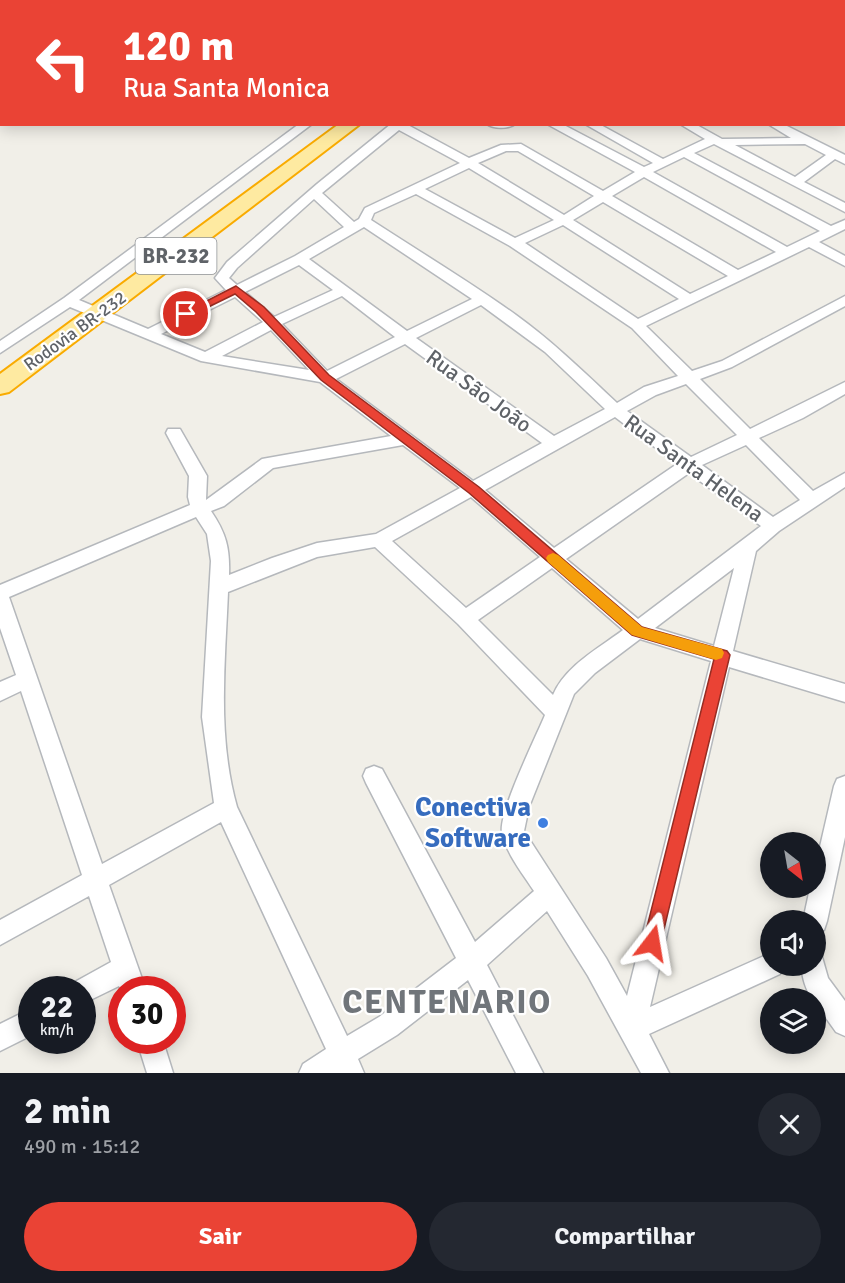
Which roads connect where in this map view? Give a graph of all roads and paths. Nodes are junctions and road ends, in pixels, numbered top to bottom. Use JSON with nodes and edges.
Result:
{"nodes":[{"id":1,"x":304,"y":126,"type":"edge"},
{"id":2,"x":348,"y":126,"type":"edge"},
{"id":3,"x":397,"y":126,"type":"edge"},
{"id":4,"x":400,"y":126,"type":"edge"},
{"id":5,"x":554,"y":126,"type":"edge"},
{"id":6,"x":594,"y":126,"type":"edge"},
{"id":7,"x":689,"y":126,"type":"edge"},
{"id":8,"x":777,"y":126,"type":"edge"},
{"id":9,"x":794,"y":126,"type":"edge"},
{"id":10,"x":717,"y":141,"type":"junction"},
{"id":11,"x":807,"y":141,"type":"junction"},
{"id":12,"x":685,"y":153,"type":"junction"},
{"id":13,"x":841,"y":155,"type":"edge"},
{"id":14,"x":472,"y":163,"type":"junction"},
{"id":15,"x":662,"y":164,"type":"junction"},
{"id":16,"x":644,"y":172,"type":"junction"},
{"id":17,"x":796,"y":182,"type":"junction"},
{"id":18,"x":416,"y":189,"type":"junction"},
{"id":19,"x":315,"y":193,"type":"junction"},
{"id":20,"x":605,"y":196,"type":"junction"},
{"id":21,"x":845,"y":208,"type":"edge"},
{"id":22,"x":562,"y":221,"type":"junction"},
{"id":23,"x":359,"y":224,"type":"junction"},
{"id":24,"x":845,"y":224,"type":"edge"},
{"id":25,"x":830,"y":231,"type":"junction"},
{"id":26,"x":810,"y":242,"type":"junction"},
{"id":27,"x":515,"y":243,"type":"junction"},
{"id":28,"x":788,"y":254,"type":"junction"},
{"id":29,"x":300,"y":259,"type":"junction"},
{"id":30,"x":845,"y":262,"type":"edge"},
{"id":31,"x":738,"y":276,"type":"junction"},
{"id":32,"x":236,"y":290,"type":"junction"},
{"id":33,"x":342,"y":291,"type":"junction"},
{"id":34,"x":484,"y":298,"type":"junction"},
{"id":35,"x":688,"y":299,"type":"junction"},
{"id":36,"x":845,"y":300,"type":"edge"},
{"id":37,"x":69,"y":301,"type":"junction"},
{"id":38,"x":99,"y":314,"type":"junction"},
{"id":39,"x":272,"y":322,"type":"junction"},
{"id":40,"x":637,"y":325,"type":"junction"},
{"id":41,"x":147,"y":335,"type":"junction"},
{"id":42,"x":404,"y":337,"type":"junction"},
{"id":43,"x":0,"y":348,"type":"edge"},
{"id":44,"x":207,"y":358,"type":"junction"},
{"id":45,"x":325,"y":378,"type":"junction"},
{"id":46,"x":691,"y":378,"type":"junction"},
{"id":47,"x":0,"y":386,"type":"edge"},
{"id":48,"x":845,"y":387,"type":"edge"},
{"id":49,"x":614,"y":409,"type":"junction"},
{"id":50,"x":174,"y":433,"type":"dead end"},
{"id":51,"x":747,"y":438,"type":"junction"},
{"id":52,"x":405,"y":439,"type":"junction"},
{"id":53,"x":554,"y":444,"type":"junction"},
{"id":54,"x":688,"y":465,"type":"junction"},
{"id":55,"x":845,"y":479,"type":"edge"},
{"id":56,"x":474,"y":490,"type":"junction"},
{"id":57,"x":812,"y":501,"type":"junction"},
{"id":58,"x":200,"y":508,"type":"junction"},
{"id":59,"x":773,"y":526,"type":"junction"},
{"id":60,"x":380,"y":540,"type":"junction"},
{"id":61,"x":748,"y":548,"type":"junction"},
{"id":62,"x":553,"y":558,"type":"junction"},
{"id":63,"x":220,"y":587,"type":"junction"},
{"id":64,"x":0,"y":593,"type":"edge"},
{"id":65,"x":0,"y":599,"type":"edge"},
{"id":66,"x":465,"y":618,"type":"junction"},
{"id":67,"x":638,"y":631,"type":"junction"},
{"id":68,"x":722,"y":655,"type":"junction"},
{"id":69,"x":27,"y":679,"type":"junction"},
{"id":70,"x":0,"y":692,"type":"edge"},
{"id":71,"x":845,"y":693,"type":"edge"},
{"id":72,"x":557,"y":713,"type":"junction"},
{"id":73,"x":374,"y":776,"type":"dead end"},
{"id":74,"x":845,"y":786,"type":"edge"},
{"id":75,"x":226,"y":808,"type":"junction"},
{"id":76,"x":97,"y":880,"type":"junction"},
{"id":77,"x":549,"y":892,"type":"junction"},
{"id":78,"x":817,"y":910,"type":"edge"},
{"id":79,"x":0,"y":933,"type":"edge"},
{"id":80,"x":471,"y":962,"type":"junction"},
{"id":81,"x":760,"y":970,"type":"edge"},
{"id":82,"x":128,"y":976,"type":"edge"},
{"id":83,"x":815,"y":976,"type":"edge"},
{"id":84,"x":845,"y":1023,"type":"edge"},
{"id":85,"x":18,"y":1028,"type":"edge"},
{"id":86,"x":632,"y":1028,"type":"junction"},
{"id":87,"x":0,"y":1038,"type":"edge"},
{"id":88,"x":154,"y":1054,"type":"edge"},
{"id":89,"x":346,"y":1063,"type":"edge"},
{"id":90,"x":160,"y":1073,"type":"edge"},
{"id":91,"x":312,"y":1073,"type":"edge"},
{"id":92,"x":530,"y":1073,"type":"edge"},
{"id":93,"x":656,"y":1073,"type":"edge"}],
"edges":[{"from":1,"to":37,"type":"street"},
{"from":2,"to":38,"type":"highway","name":"Rodovia BR-232","number":"BR-232"},
{"from":3,"to":19,"type":"street"},
{"from":4,"to":14,"type":"street"},
{"from":5,"to":16,"type":"street"},
{"from":6,"to":15,"type":"street"},
{"from":7,"to":10,"type":"street"},
{"from":8,"to":11,"type":"street"},
{"from":9,"to":13,"type":"street"},
{"from":10,"to":11,"type":"street"},
{"from":10,"to":12,"type":"street"},
{"from":10,"to":17,"type":"street"},
{"from":11,"to":13,"type":"street"},
{"from":12,"to":15,"type":"street"},
{"from":12,"to":25,"type":"street"},
{"from":13,"to":17,"type":"street"},
{"from":14,"to":18,"type":"street"},
{"from":14,"to":20,"type":"street"},
{"from":14,"to":22,"type":"street"},
{"from":15,"to":16,"type":"street"},
{"from":16,"to":20,"type":"street"},
{"from":16,"to":28,"type":"street"},
{"from":17,"to":21,"type":"street"},
{"from":18,"to":23,"type":"street"},
{"from":18,"to":27,"type":"street"},
{"from":19,"to":23,"type":"street","name":"Rua Santa Helena"},
{"from":19,"to":32,"type":"street"},
{"from":20,"to":22,"type":"street"},
{"from":20,"to":31,"type":"street"},
{"from":22,"to":27,"type":"street"},
{"from":22,"to":35,"type":"street"},
{"from":23,"to":29,"type":"street"},
{"from":23,"to":34,"type":"street","name":"Rua Santa Helena"},
{"from":24,"to":25,"type":"street"},
{"from":25,"to":26,"type":"street"},
{"from":26,"to":28,"type":"street"},
{"from":26,"to":30,"type":"street"},
{"from":27,"to":40,"type":"street"},
{"from":28,"to":31,"type":"street"},
{"from":29,"to":32,"type":"street"},
{"from":29,"to":33,"type":"street","name":"Rua São João"},
{"from":31,"to":35,"type":"street"},
{"from":32,"to":39,"type":"street"},
{"from":32,"to":41,"type":"street"},
{"from":33,"to":39,"type":"street"},
{"from":33,"to":42,"type":"street","name":"Rua São João"},
{"from":34,"to":42,"type":"street"},
{"from":34,"to":49,"type":"street","name":"Rua Santa Helena"},
{"from":35,"to":40,"type":"street"},
{"from":36,"to":46,"type":"street"},
{"from":37,"to":38,"type":"street"},
{"from":37,"to":43,"type":"street"},
{"from":38,"to":41,"type":"street"},
{"from":38,"to":47,"type":"highway","name":"Rodovia BR-232","number":"BR-232"},
{"from":39,"to":44,"type":"street"},
{"from":39,"to":45,"type":"street"},
{"from":40,"to":46,"type":"street"},
{"from":41,"to":44,"type":"street"},
{"from":42,"to":45,"type":"street"},
{"from":42,"to":53,"type":"street","name":"Rua São João"},
{"from":44,"to":45,"type":"street"},
{"from":45,"to":52,"type":"street"},
{"from":46,"to":49,"type":"street"},
{"from":46,"to":51,"type":"street"},
{"from":48,"to":51,"type":"street"},
{"from":49,"to":53,"type":"street"},
{"from":49,"to":54,"type":"street","name":"Rua Santa Helena"},
{"from":50,"to":58,"type":"street"},
{"from":51,"to":54,"type":"street"},
{"from":51,"to":57,"type":"street"},
{"from":52,"to":56,"type":"street"},
{"from":52,"to":58,"type":"street"},
{"from":53,"to":56,"type":"street"},
{"from":54,"to":59,"type":"street","name":"Rua Santa Helena"},
{"from":54,"to":62,"type":"street"},
{"from":55,"to":57,"type":"street"},
{"from":56,"to":60,"type":"street"},
{"from":56,"to":62,"type":"street"},
{"from":57,"to":59,"type":"street"},
{"from":58,"to":63,"type":"street"},
{"from":58,"to":64,"type":"street"},
{"from":59,"to":61,"type":"street"},
{"from":60,"to":63,"type":"street"},
{"from":60,"to":66,"type":"street"},
{"from":61,"to":67,"type":"street"},
{"from":61,"to":68,"type":"street"},
{"from":62,"to":66,"type":"street"},
{"from":62,"to":67,"type":"street"},
{"from":63,"to":75,"type":"street"},
{"from":65,"to":69,"type":"street"},
{"from":66,"to":72,"type":"street"},
{"from":67,"to":68,"type":"street"},
{"from":67,"to":72,"type":"street"},
{"from":68,"to":71,"type":"street"},
{"from":68,"to":86,"type":"street"},
{"from":69,"to":70,"type":"street"},
{"from":69,"to":76,"type":"street"},
{"from":72,"to":77,"type":"street"},
{"from":73,"to":80,"type":"street"},
{"from":74,"to":78,"type":"street"},
{"from":75,"to":76,"type":"street"},
{"from":75,"to":89,"type":"street"},
{"from":76,"to":79,"type":"street"},
{"from":76,"to":82,"type":"street"},
{"from":77,"to":80,"type":"street"},
{"from":77,"to":86,"type":"street"},
{"from":80,"to":89,"type":"street"},
{"from":80,"to":92,"type":"street"},
{"from":81,"to":86,"type":"street"},
{"from":83,"to":84,"type":"street"},
{"from":85,"to":87,"type":"street"},
{"from":86,"to":93,"type":"street"},
{"from":88,"to":90,"type":"street"},
{"from":89,"to":91,"type":"street"}]}
